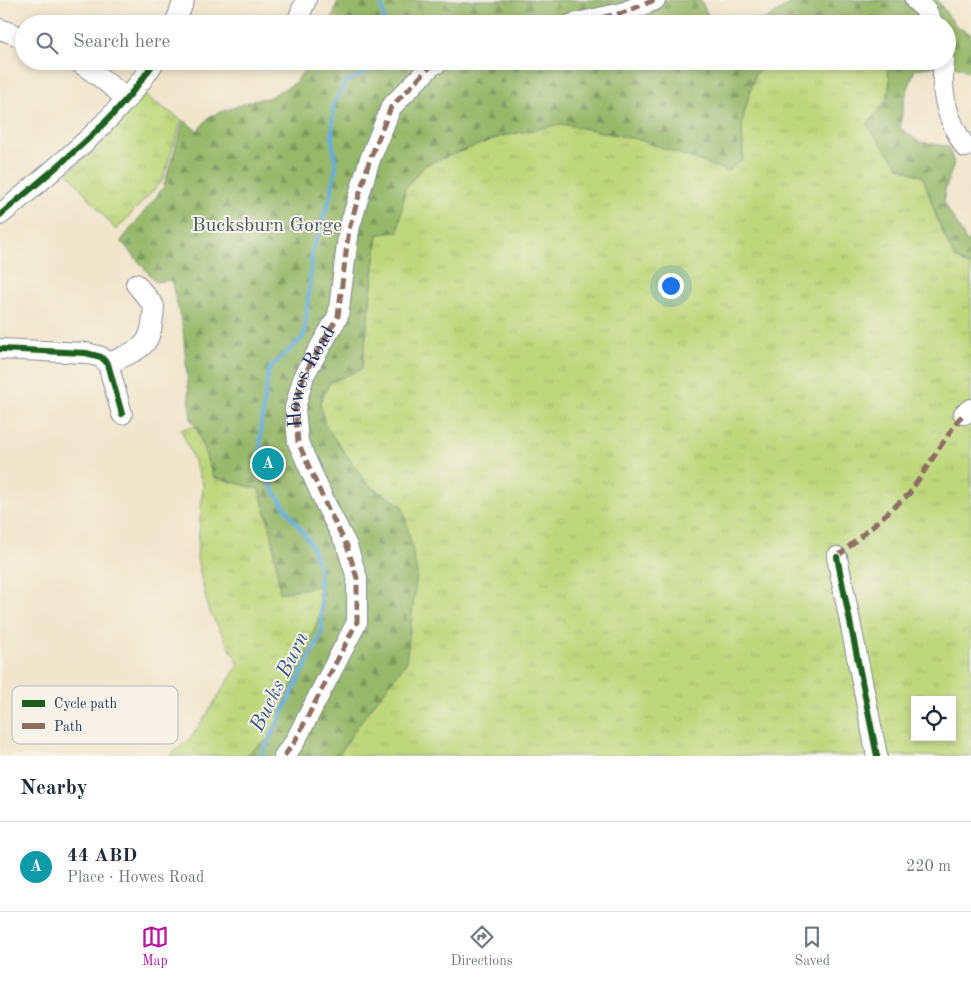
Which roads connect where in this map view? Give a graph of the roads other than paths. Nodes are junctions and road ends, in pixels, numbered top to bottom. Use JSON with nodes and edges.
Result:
{"nodes":[{"id":1,"x":184,"y":0,"type":"edge"},
{"id":2,"x":306,"y":0,"type":"edge"},
{"id":3,"x":655,"y":0,"type":"edge"},
{"id":4,"x":915,"y":0,"type":"edge"},
{"id":5,"x":178,"y":15,"type":"edge"},
{"id":6,"x":300,"y":15,"type":"edge"},
{"id":7,"x":613,"y":15,"type":"edge"},
{"id":8,"x":928,"y":15,"type":"edge"},
{"id":9,"x":0,"y":30,"type":"edge"},
{"id":10,"x":15,"y":35,"type":"edge"},
{"id":11,"x":90,"y":70,"type":"edge"},
{"id":12,"x":148,"y":70,"type":"edge"},
{"id":13,"x":427,"y":70,"type":"edge"},
{"id":14,"x":943,"y":70,"type":"edge"},
{"id":15,"x":126,"y":98,"type":"junction"},
{"id":16,"x":965,"y":147,"type":"dead end"},
{"id":17,"x":0,"y":215,"type":"edge"},
{"id":18,"x":136,"y":284,"type":"dead end"},
{"id":19,"x":0,"y":349,"type":"edge"},
{"id":20,"x":108,"y":364,"type":"junction"},
{"id":21,"x":122,"y":414,"type":"dead end"},
{"id":22,"x":837,"y":558,"type":"dead end"},
{"id":23,"x":284,"y":756,"type":"edge"},
{"id":24,"x":877,"y":756,"type":"edge"}],
"edges":[{"from":1,"to":5,"type":"street"},
{"from":2,"to":6,"type":"street"},
{"from":3,"to":7,"type":"street"},
{"from":4,"to":8,"type":"street"},
{"from":9,"to":10,"type":"street"},
{"from":11,"to":15,"type":"street"},
{"from":12,"to":15,"type":"street"},
{"from":13,"to":23,"type":"street","name":"Howes Road"},
{"from":14,"to":16,"type":"street"},
{"from":15,"to":17,"type":"street"},
{"from":18,"to":20,"type":"street"},
{"from":19,"to":20,"type":"street"},
{"from":20,"to":21,"type":"street"},
{"from":22,"to":24,"type":"street"}]}
